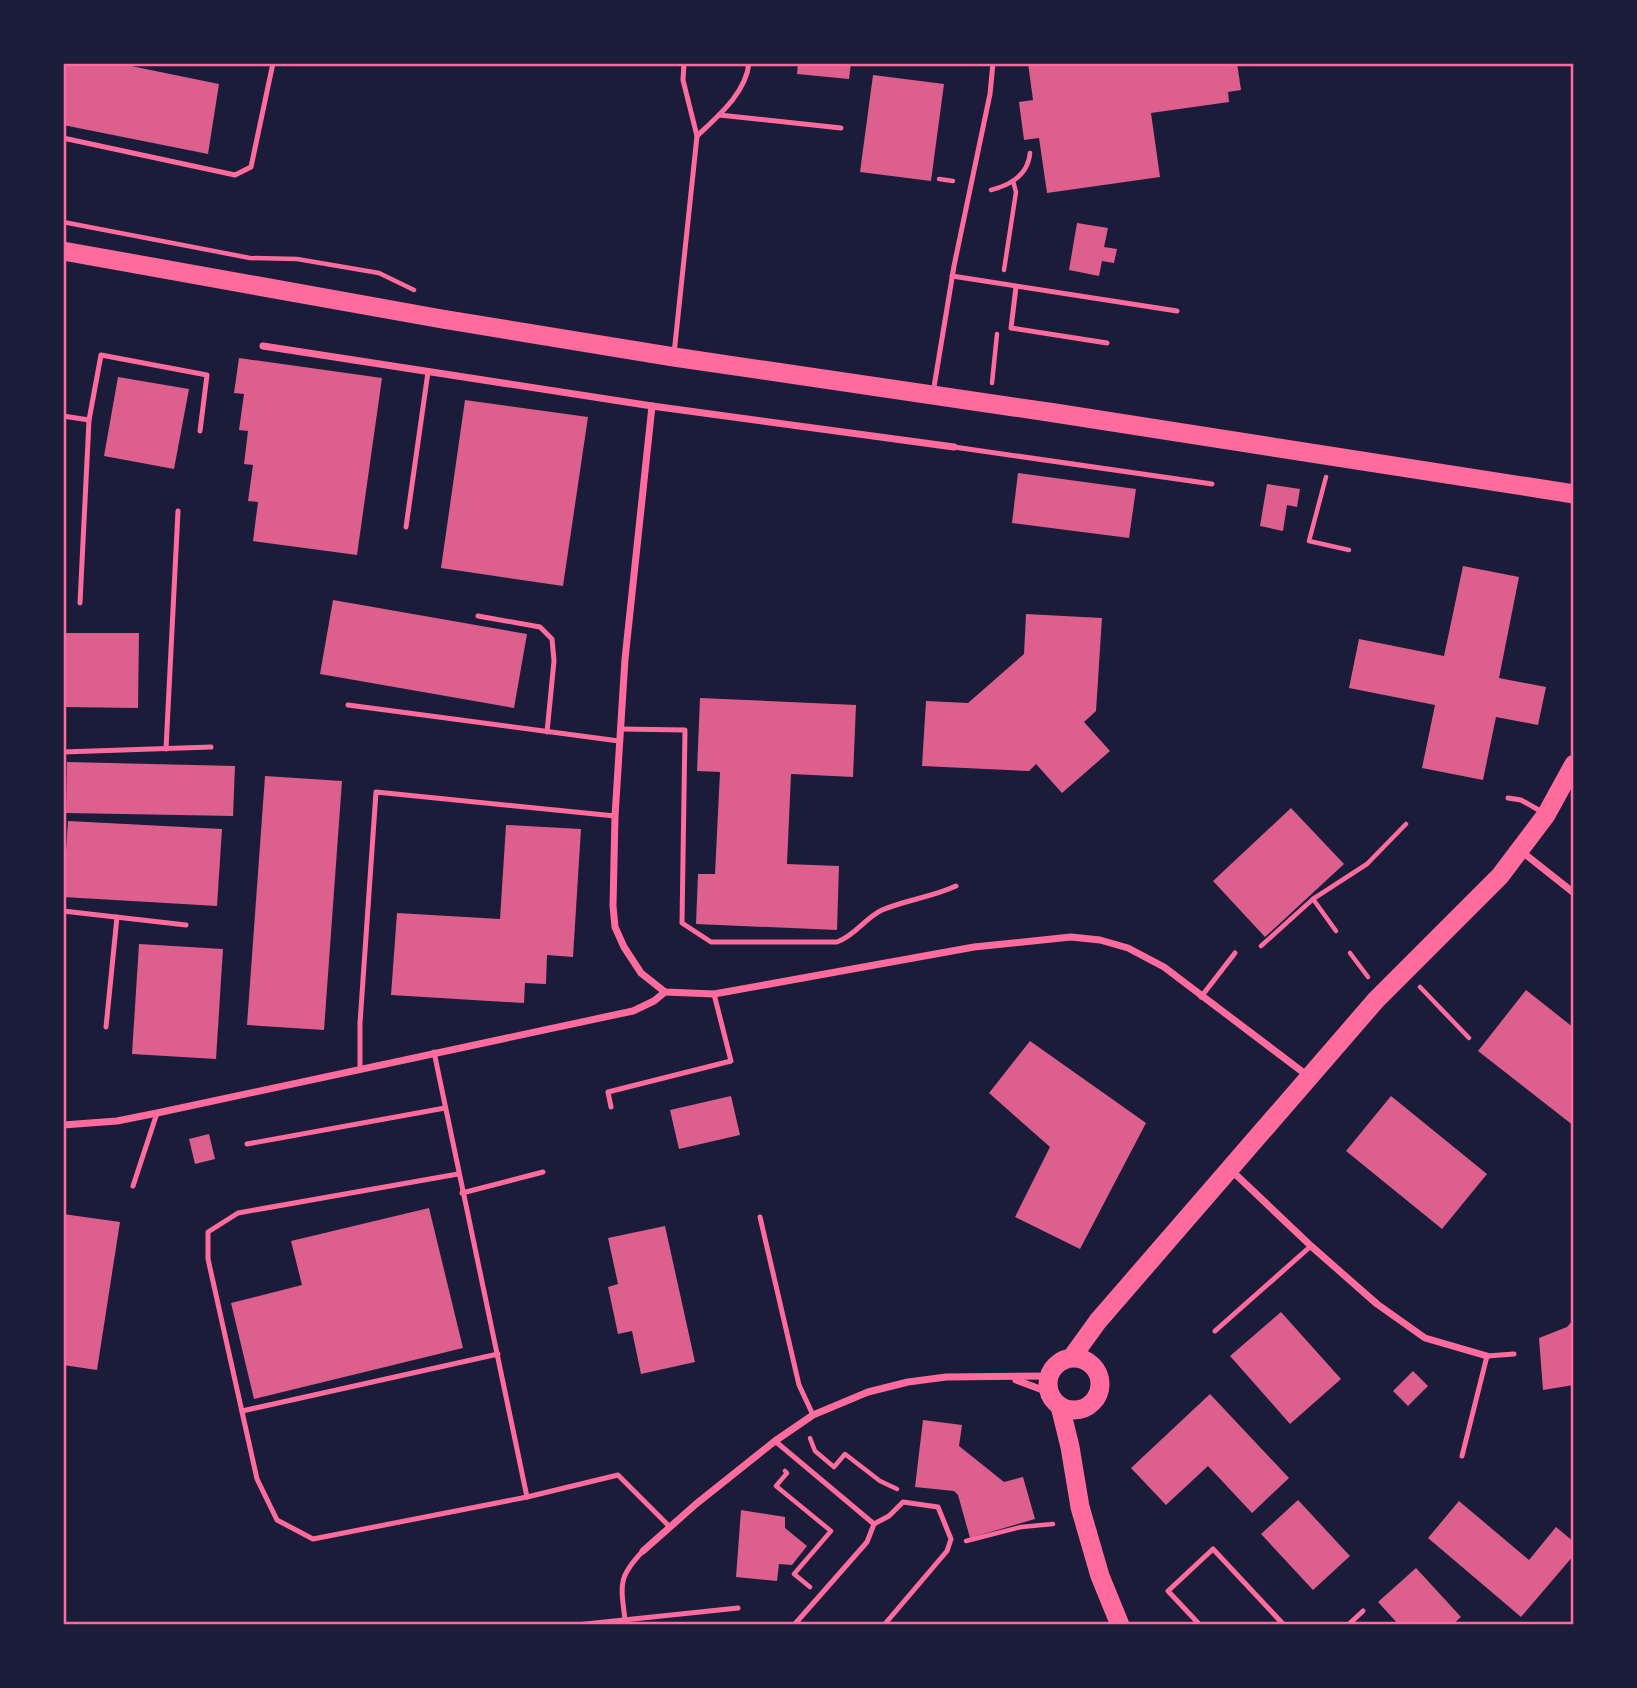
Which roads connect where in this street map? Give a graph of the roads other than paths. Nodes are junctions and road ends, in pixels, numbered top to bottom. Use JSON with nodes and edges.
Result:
{"nodes":[{"id":1,"x":273,"y":63,"type":"edge"},
{"id":2,"x":684,"y":63,"type":"edge"},
{"id":3,"x":748,"y":63,"type":"edge"},
{"id":4,"x":993,"y":63,"type":"edge"},
{"id":5,"x":719,"y":115,"type":"junction"},
{"id":6,"x":841,"y":128,"type":"dead end"},
{"id":7,"x":697,"y":136,"type":"junction"},
{"id":8,"x":63,"y":138,"type":"edge"},
{"id":9,"x":63,"y":251,"type":"edge"},
{"id":10,"x":952,"y":276,"type":"junction"},
{"id":11,"x":1016,"y":287,"type":"junction"},
{"id":12,"x":1177,"y":311,"type":"dead end"},
{"id":13,"x":1107,"y":343,"type":"dead end"},
{"id":14,"x":263,"y":346,"type":"dead end"},
{"id":15,"x":674,"y":357,"type":"junction"},
{"id":16,"x":428,"y":372,"type":"junction"},
{"id":17,"x":933,"y":396,"type":"junction"},
{"id":18,"x":652,"y":406,"type":"junction"},
{"id":19,"x":63,"y":416,"type":"edge"},
{"id":20,"x":89,"y":420,"type":"junction"},
{"id":21,"x":200,"y":431,"type":"dead end"},
{"id":22,"x":954,"y":447,"type":"joint"},
{"id":23,"x":1212,"y":484,"type":"dead end"},
{"id":24,"x":1574,"y":494,"type":"edge"},
{"id":25,"x":178,"y":510,"type":"dead end"},
{"id":26,"x":407,"y":527,"type":"dead end"},
{"id":27,"x":80,"y":604,"type":"dead end"},
{"id":28,"x":478,"y":616,"type":"dead end"},
{"id":29,"x":348,"y":705,"type":"dead end"},
{"id":30,"x":621,"y":729,"type":"junction"},
{"id":31,"x":547,"y":732,"type":"junction"},
{"id":32,"x":619,"y":741,"type":"junction"},
{"id":33,"x":211,"y":747,"type":"dead end"},
{"id":34,"x":166,"y":749,"type":"junction"},
{"id":35,"x":63,"y":752,"type":"edge"},
{"id":36,"x":1574,"y":764,"type":"edge"},
{"id":37,"x":1508,"y":798,"type":"dead end"},
{"id":38,"x":1546,"y":815,"type":"junction"},
{"id":39,"x":615,"y":816,"type":"junction"},
{"id":40,"x":1520,"y":851,"type":"junction"},
{"id":41,"x":956,"y":887,"type":"dead end"},
{"id":42,"x":1574,"y":893,"type":"edge"},
{"id":43,"x":63,"y":911,"type":"edge"},
{"id":44,"x":117,"y":917,"type":"junction"},
{"id":45,"x":186,"y":925,"type":"dead end"},
{"id":46,"x":1235,"y":953,"type":"dead end"},
{"id":47,"x":665,"y":992,"type":"junction"},
{"id":48,"x":714,"y":994,"type":"junction"},
{"id":49,"x":1201,"y":997,"type":"junction"},
{"id":50,"x":106,"y":1027,"type":"dead end"},
{"id":51,"x":434,"y":1052,"type":"junction"},
{"id":52,"x":360,"y":1068,"type":"junction"},
{"id":53,"x":1308,"y":1076,"type":"junction"},
{"id":54,"x":611,"y":1107,"type":"dead end"},
{"id":55,"x":445,"y":1108,"type":"junction"},
{"id":56,"x":157,"y":1113,"type":"junction"},
{"id":57,"x":63,"y":1125,"type":"edge"},
{"id":58,"x":247,"y":1144,"type":"dead end"},
{"id":59,"x":1230,"y":1169,"type":"junction"},
{"id":60,"x":543,"y":1172,"type":"dead end"},
{"id":61,"x":458,"y":1174,"type":"junction"},
{"id":62,"x":133,"y":1186,"type":"dead end"},
{"id":63,"x":462,"y":1193,"type":"junction"},
{"id":64,"x":760,"y":1217,"type":"dead end"},
{"id":65,"x":1311,"y":1246,"type":"junction"},
{"id":66,"x":1215,"y":1331,"type":"dead end"},
{"id":67,"x":1514,"y":1353,"type":"dead end"},
{"id":68,"x":498,"y":1354,"type":"junction"},
{"id":69,"x":1487,"y":1356,"type":"junction"},
{"id":70,"x":1081,"y":1360,"type":"junction"},
{"id":71,"x":1012,"y":1378,"type":"junction"},
{"id":72,"x":1058,"y":1396,"type":"junction"},
{"id":73,"x":242,"y":1411,"type":"junction"},
{"id":74,"x":813,"y":1415,"type":"junction"},
{"id":75,"x":775,"y":1441,"type":"junction"},
{"id":76,"x":1462,"y":1456,"type":"dead end"},
{"id":77,"x":527,"y":1497,"type":"junction"},
{"id":78,"x":874,"y":1524,"type":"junction"},
{"id":79,"x":670,"y":1527,"type":"junction"},
{"id":80,"x":643,"y":1551,"type":"joint"},
{"id":81,"x":738,"y":1608,"type":"dead end"},
{"id":82,"x":1363,"y":1611,"type":"dead end"},
{"id":83,"x":625,"y":1620,"type":"junction"},
{"id":84,"x":576,"y":1625,"type":"edge"},
{"id":85,"x":794,"y":1625,"type":"edge"},
{"id":86,"x":884,"y":1625,"type":"edge"},
{"id":87,"x":1120,"y":1625,"type":"edge"},
{"id":88,"x":1200,"y":1625,"type":"edge"},
{"id":89,"x":1284,"y":1625,"type":"edge"},
{"id":90,"x":1349,"y":1625,"type":"edge"}],
"edges":[{"from":1,"to":8,"type":"lane"},
{"from":2,"to":7,"type":"lane"},
{"from":3,"to":5,"type":"lane"},
{"from":4,"to":10,"type":"lane"},
{"from":5,"to":6,"type":"lane"},
{"from":5,"to":7,"type":"lane"},
{"from":7,"to":15,"type":"lane"},
{"from":9,"to":15,"type":"highway"},
{"from":10,"to":11,"type":"lane"},
{"from":10,"to":17,"type":"lane"},
{"from":11,"to":12,"type":"lane"},
{"from":11,"to":13,"type":"lane"},
{"from":14,"to":16,"type":"street"},
{"from":15,"to":17,"type":"highway"},
{"from":16,"to":18,"type":"street"},
{"from":16,"to":26,"type":"lane"},
{"from":17,"to":24,"type":"highway"},
{"from":18,"to":22,"type":"street"},
{"from":18,"to":30,"type":"street"},
{"from":19,"to":20,"type":"lane"},
{"from":20,"to":21,"type":"lane"},
{"from":20,"to":27,"type":"lane"},
{"from":22,"to":23,"type":"lane"},
{"from":25,"to":34,"type":"lane"},
{"from":28,"to":31,"type":"lane"},
{"from":29,"to":31,"type":"lane"},
{"from":30,"to":32,"type":"street"},
{"from":30,"to":41,"type":"lane"},
{"from":31,"to":32,"type":"lane"},
{"from":32,"to":39,"type":"street"},
{"from":33,"to":34,"type":"lane"},
{"from":34,"to":35,"type":"lane"},
{"from":36,"to":38,"type":"highway"},
{"from":37,"to":38,"type":"lane"},
{"from":38,"to":40,"type":"highway"},
{"from":39,"to":47,"type":"street"},
{"from":39,"to":52,"type":"lane"},
{"from":40,"to":42,"type":"street"},
{"from":40,"to":53,"type":"highway"},
{"from":43,"to":44,"type":"lane"},
{"from":44,"to":45,"type":"lane"},
{"from":44,"to":50,"type":"lane"},
{"from":46,"to":49,"type":"lane"},
{"from":47,"to":48,"type":"street"},
{"from":47,"to":51,"type":"street"},
{"from":48,"to":49,"type":"street"},
{"from":48,"to":54,"type":"lane"},
{"from":49,"to":53,"type":"street"},
{"from":51,"to":52,"type":"street"},
{"from":51,"to":55,"type":"lane"},
{"from":52,"to":56,"type":"street"},
{"from":53,"to":59,"type":"highway"},
{"from":55,"to":58,"type":"lane"},
{"from":55,"to":61,"type":"lane"},
{"from":56,"to":57,"type":"street"},
{"from":56,"to":62,"type":"lane"},
{"from":59,"to":65,"type":"street"},
{"from":59,"to":70,"type":"highway"},
{"from":60,"to":63,"type":"lane"},
{"from":61,"to":63,"type":"lane"},
{"from":61,"to":73,"type":"lane"},
{"from":63,"to":68,"type":"lane"},
{"from":64,"to":74,"type":"lane"},
{"from":65,"to":66,"type":"lane"},
{"from":65,"to":69,"type":"street"},
{"from":67,"to":69,"type":"lane"},
{"from":68,"to":73,"type":"lane"},
{"from":68,"to":77,"type":"lane"},
{"from":69,"to":76,"type":"lane"},
{"from":70,"to":72,"type":"highway"},
{"from":70,"to":72,"type":"highway"},
{"from":71,"to":72,"type":"street"},
{"from":71,"to":72,"type":"street"},
{"from":71,"to":74,"type":"street"},
{"from":72,"to":87,"type":"highway"},
{"from":73,"to":77,"type":"lane"},
{"from":74,"to":75,"type":"street"},
{"from":75,"to":78,"type":"lane"},
{"from":75,"to":79,"type":"street"},
{"from":77,"to":79,"type":"lane"},
{"from":78,"to":85,"type":"lane"},
{"from":78,"to":86,"type":"lane"},
{"from":79,"to":80,"type":"street"},
{"from":80,"to":83,"type":"lane"},
{"from":81,"to":83,"type":"lane"},
{"from":82,"to":90,"type":"lane"},
{"from":83,"to":84,"type":"lane"},
{"from":88,"to":89,"type":"lane"}]}
